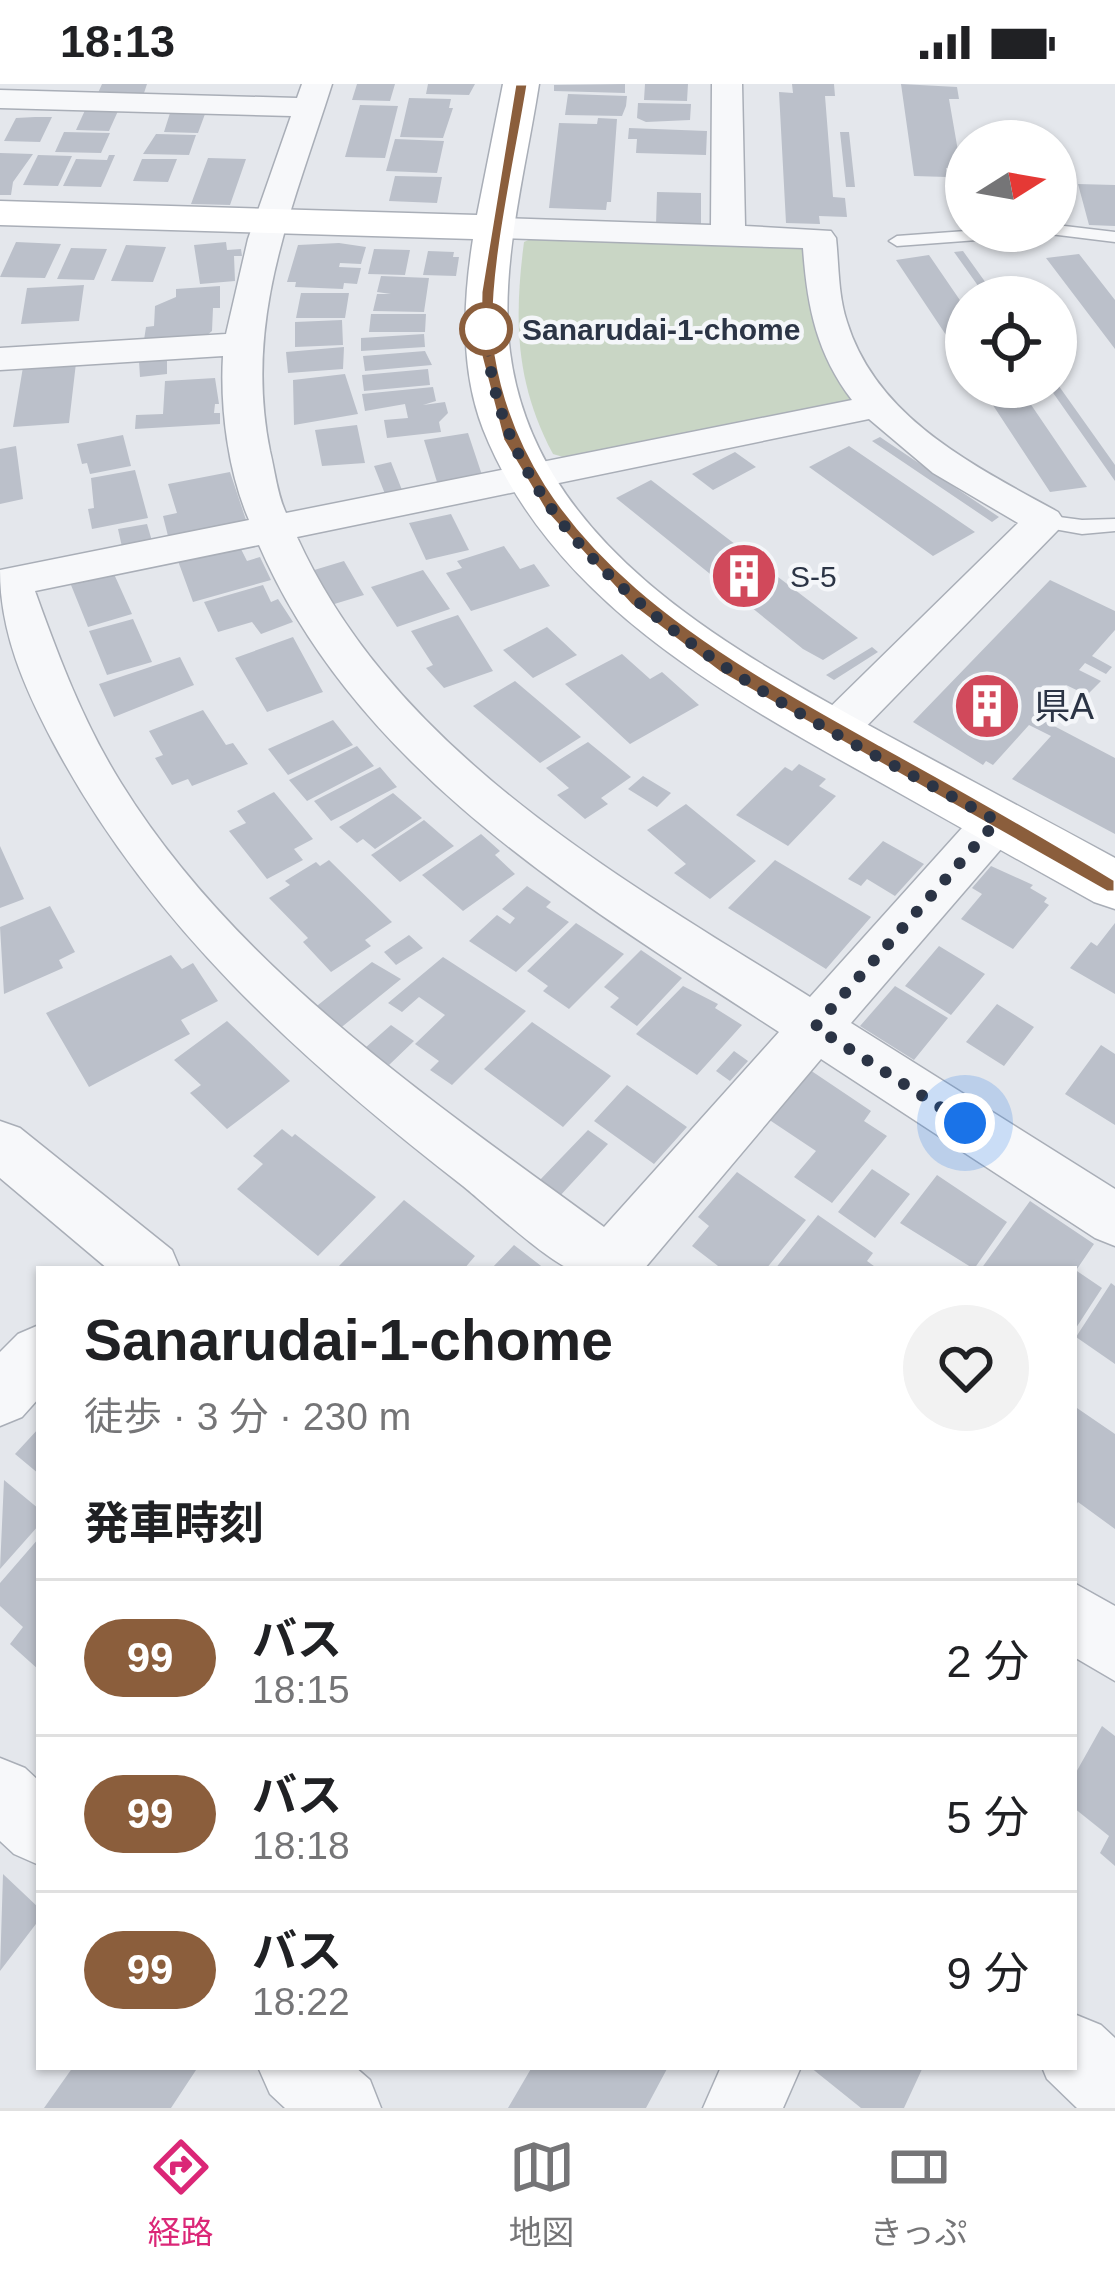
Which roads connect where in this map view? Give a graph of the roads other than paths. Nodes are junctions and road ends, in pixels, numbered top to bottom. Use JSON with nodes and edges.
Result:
{"nodes":[{"id":1,"x":521,"y":84,"type":"edge"},
{"id":2,"x":727,"y":84,"type":"edge"},
{"id":3,"x":314,"y":96,"type":"edge"},
{"id":4,"x":0,"y":99,"type":"edge"},
{"id":5,"x":0,"y":213,"type":"edge"},
{"id":6,"x":274,"y":221,"type":"junction"},
{"id":7,"x":498,"y":228,"type":"junction"},
{"id":8,"x":1077,"y":232,"type":"edge"},
{"id":9,"x":728,"y":235,"type":"junction"},
{"id":10,"x":945,"y":237,"type":"edge"},
{"id":11,"x":1115,"y":237,"type":"edge"},
{"id":12,"x":897,"y":241,"type":"dead end"},
{"id":13,"x":242,"y":344,"type":"junction"},
{"id":14,"x":0,"y":359,"type":"edge"},
{"id":15,"x":879,"y":406,"type":"junction"},
{"id":16,"x":532,"y":477,"type":"junction"},
{"id":17,"x":1044,"y":520,"type":"junction"},
{"id":18,"x":1115,"y":525,"type":"edge"},
{"id":19,"x":273,"y":529,"type":"junction"},
{"id":20,"x":5,"y":583,"type":"edge"},
{"id":21,"x":834,"y":731,"type":"junction"},
{"id":22,"x":997,"y":821,"type":"junction"},
{"id":23,"x":1115,"y":886,"type":"edge"},
{"id":24,"x":815,"y":1027,"type":"junction"},
{"id":25,"x":0,"y":1145,"type":"edge"},
{"id":26,"x":1115,"y":1220,"type":"edge"},
{"id":27,"x":133,"y":1264,"type":"edge"},
{"id":28,"x":612,"y":1266,"type":"edge"},
{"id":29,"x":36,"y":1357,"type":"edge"},
{"id":30,"x":0,"y":1396,"type":"edge"},
{"id":31,"x":1077,"y":1618,"type":"edge"},
{"id":32,"x":1115,"y":1647,"type":"edge"},
{"id":33,"x":0,"y":1793,"type":"edge"},
{"id":34,"x":36,"y":1826,"type":"edge"},
{"id":35,"x":1077,"y":2055,"type":"edge"},
{"id":36,"x":300,"y":2070,"type":"edge"},
{"id":37,"x":761,"y":2070,"type":"edge"},
{"id":38,"x":1115,"y":2091,"type":"edge"},
{"id":39,"x":342,"y":2108,"type":"edge"},
{"id":40,"x":742,"y":2108,"type":"edge"}],
"edges":[{"from":1,"to":7,"type":"street"},
{"from":2,"to":9,"type":"street"},
{"from":3,"to":4,"type":"street"},
{"from":3,"to":6,"type":"street"},
{"from":5,"to":6,"type":"street"},
{"from":6,"to":7,"type":"street"},
{"from":6,"to":13,"type":"street"},
{"from":7,"to":9,"type":"street"},
{"from":7,"to":16,"type":"street"},
{"from":8,"to":11,"type":"lane"},
{"from":9,"to":15,"type":"street"},
{"from":10,"to":12,"type":"lane"},
{"from":13,"to":14,"type":"street"},
{"from":13,"to":19,"type":"street"},
{"from":15,"to":16,"type":"street"},
{"from":15,"to":17,"type":"street"},
{"from":16,"to":19,"type":"street"},
{"from":16,"to":21,"type":"street"},
{"from":17,"to":18,"type":"lane"},
{"from":17,"to":21,"type":"street"},
{"from":19,"to":20,"type":"street"},
{"from":19,"to":24,"type":"street"},
{"from":20,"to":28,"type":"street"},
{"from":21,"to":22,"type":"street"},
{"from":22,"to":23,"type":"street"},
{"from":22,"to":24,"type":"street"},
{"from":24,"to":26,"type":"street"},
{"from":24,"to":28,"type":"street"},
{"from":25,"to":27,"type":"street"},
{"from":29,"to":30,"type":"street"},
{"from":31,"to":32,"type":"street"},
{"from":33,"to":34,"type":"street"},
{"from":35,"to":38,"type":"street"},
{"from":36,"to":39,"type":"street"},
{"from":37,"to":40,"type":"street"}]}
